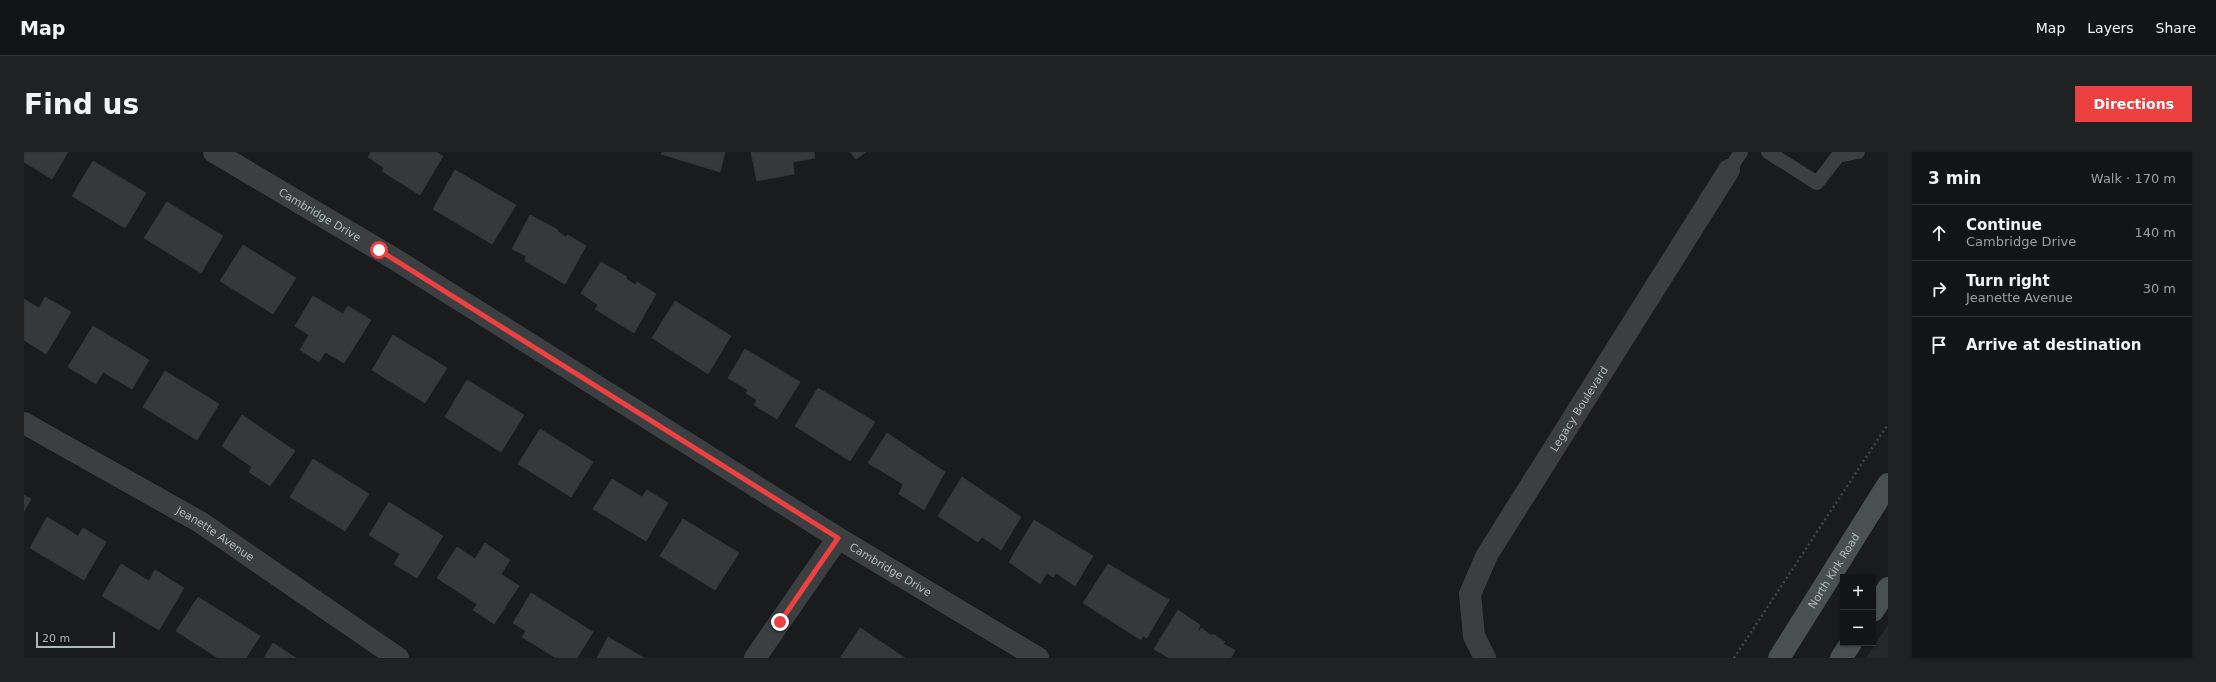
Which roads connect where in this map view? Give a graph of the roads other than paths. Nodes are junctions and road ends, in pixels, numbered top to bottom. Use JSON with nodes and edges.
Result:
{"nodes":[{"id":1,"x":214,"y":152,"type":"edge"},
{"id":2,"x":1741,"y":152,"type":"edge"},
{"id":3,"x":1768,"y":152,"type":"edge"},
{"id":4,"x":1858,"y":152,"type":"edge"},
{"id":5,"x":1729,"y":170,"type":"joint"},
{"id":6,"x":24,"y":423,"type":"edge"},
{"id":7,"x":1888,"y":484,"type":"edge"},
{"id":8,"x":838,"y":538,"type":"junction"},
{"id":9,"x":1888,"y":588,"type":"edge"},
{"id":10,"x":1874,"y":610,"type":"edge"},
{"id":11,"x":1849,"y":646,"type":"edge"},
{"id":12,"x":398,"y":658,"type":"edge"},
{"id":13,"x":755,"y":658,"type":"edge"},
{"id":14,"x":1038,"y":658,"type":"edge"},
{"id":15,"x":1485,"y":658,"type":"edge"},
{"id":16,"x":1779,"y":658,"type":"edge"},
{"id":17,"x":1841,"y":658,"type":"edge"}],
"edges":[{"from":1,"to":8,"type":"street","name":"Cambridge Drive"},
{"from":2,"to":5,"type":"lane"},
{"from":3,"to":4,"type":"lane"},
{"from":5,"to":15,"type":"street","name":"Legacy Boulevard"},
{"from":6,"to":12,"type":"street","name":"Jeanette Avenue"},
{"from":7,"to":16,"type":"main road","name":"North Kirk Road"},
{"from":8,"to":13,"type":"street"},
{"from":8,"to":14,"type":"street","name":"Cambridge Drive"},
{"from":9,"to":10,"type":"main road"},
{"from":11,"to":17,"type":"main road"}]}
